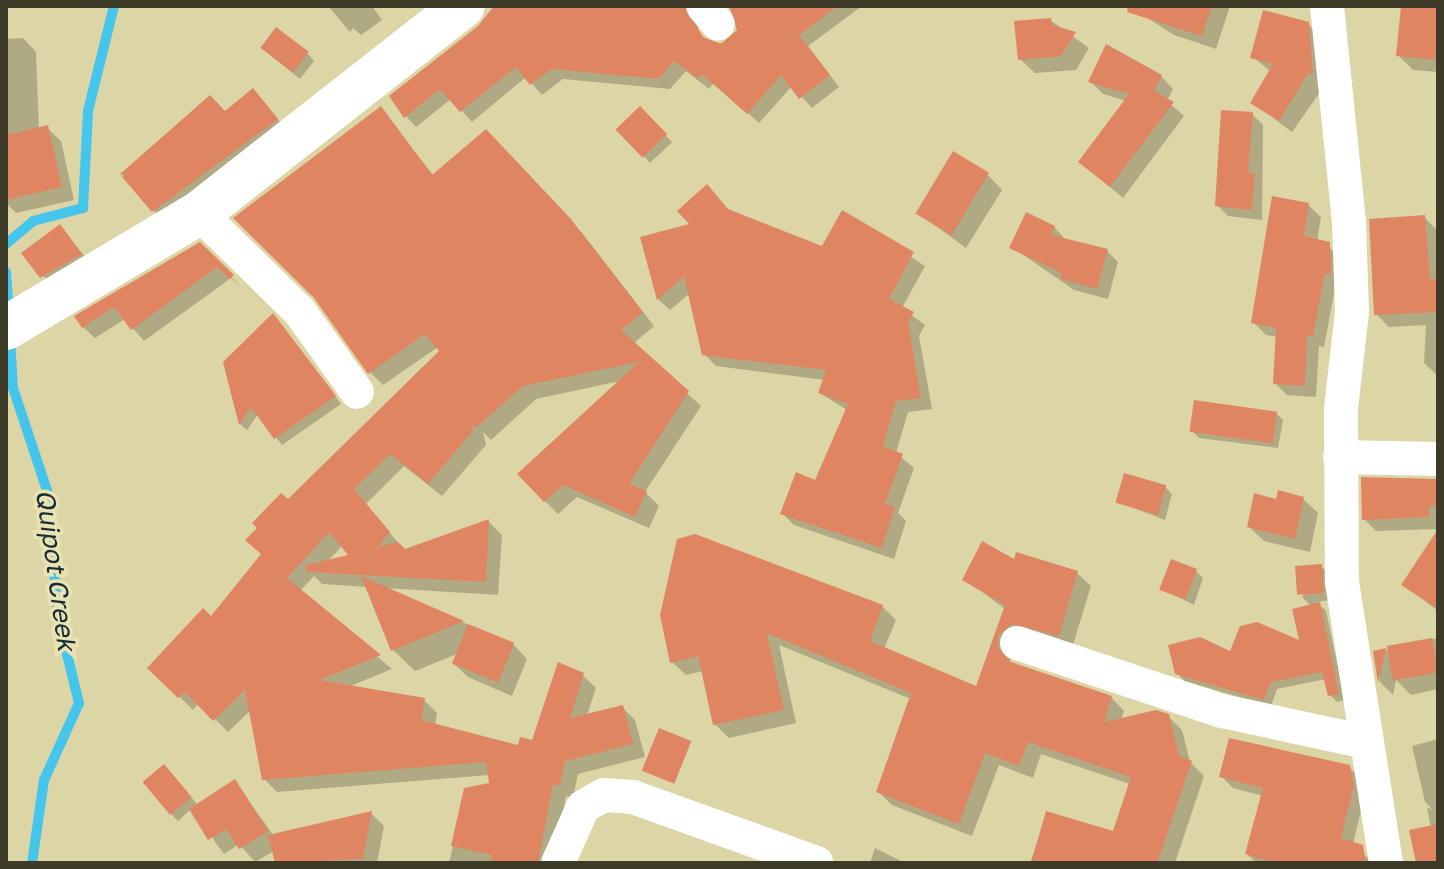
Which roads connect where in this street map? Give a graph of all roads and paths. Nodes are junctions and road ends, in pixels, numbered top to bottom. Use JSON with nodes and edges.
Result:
{"nodes":[{"id":1,"x":463,"y":6,"type":"edge"},
{"id":2,"x":1327,"y":6,"type":"edge"},
{"id":3,"x":199,"y":213,"type":"junction"},
{"id":4,"x":6,"y":328,"type":"edge"},
{"id":5,"x":357,"y":392,"type":"dead end"},
{"id":6,"x":1340,"y":457,"type":"junction"},
{"id":7,"x":1438,"y":459,"type":"edge"},
{"id":8,"x":1017,"y":643,"type":"dead end"},
{"id":9,"x":1367,"y":742,"type":"junction"},
{"id":10,"x":558,"y":863,"type":"edge"},
{"id":11,"x":816,"y":863,"type":"edge"},
{"id":12,"x":1386,"y":863,"type":"edge"}],
"edges":[{"from":1,"to":3,"type":"street"},
{"from":2,"to":6,"type":"street"},
{"from":3,"to":4,"type":"street"},
{"from":3,"to":5,"type":"street"},
{"from":6,"to":7,"type":"street"},
{"from":6,"to":9,"type":"street"},
{"from":8,"to":9,"type":"street"},
{"from":9,"to":12,"type":"street"},
{"from":10,"to":11,"type":"street"}]}
